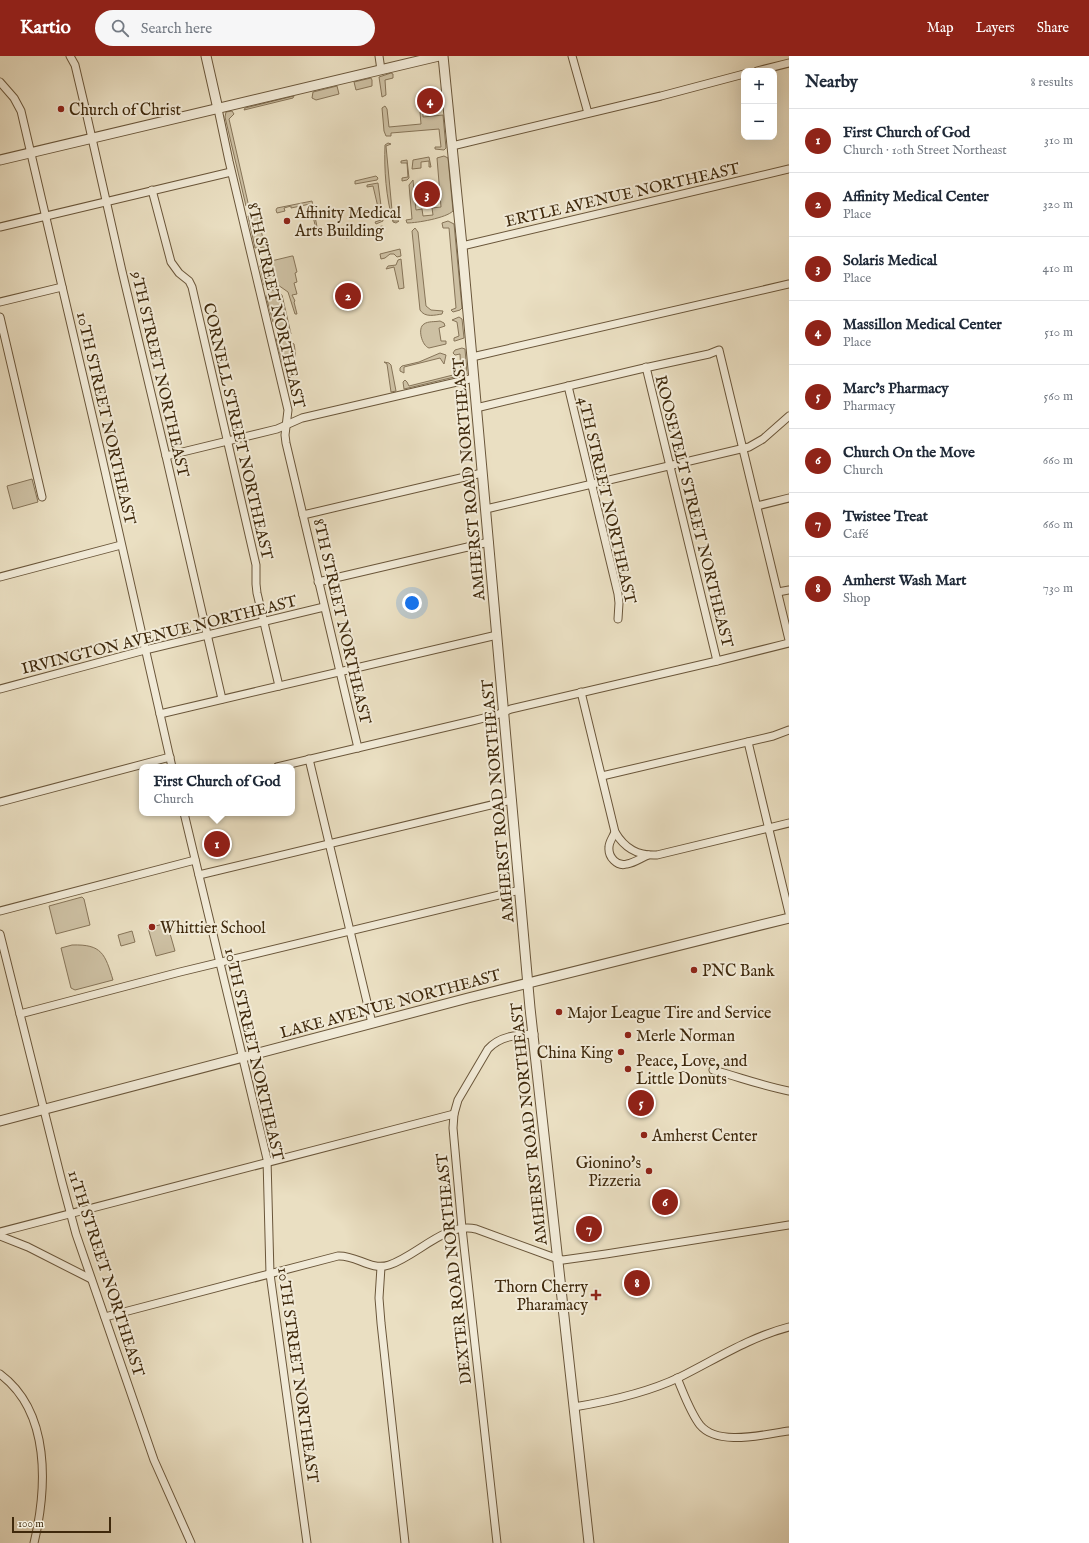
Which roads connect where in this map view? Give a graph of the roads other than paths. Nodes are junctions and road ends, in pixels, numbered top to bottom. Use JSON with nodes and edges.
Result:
{"nodes":[{"id":1,"x":70,"y":56,"type":"edge"},
{"id":2,"x":206,"y":56,"type":"edge"},
{"id":3,"x":379,"y":56,"type":"edge"},
{"id":4,"x":439,"y":56,"type":"edge"},
{"id":5,"x":443,"y":56,"type":"edge"},
{"id":6,"x":572,"y":56,"type":"edge"},
{"id":7,"x":789,"y":63,"type":"edge"},
{"id":8,"x":769,"y":68,"type":"edge"},
{"id":9,"x":381,"y":70,"type":"junction"},
{"id":10,"x":741,"y":75,"type":"edge"},
{"id":11,"x":0,"y":82,"type":"edge"},
{"id":12,"x":218,"y":109,"type":"junction"},
{"id":13,"x":588,"y":113,"type":"junction"},
{"id":14,"x":92,"y":139,"type":"junction"},
{"id":15,"x":452,"y":146,"type":"junction"},
{"id":16,"x":30,"y":153,"type":"junction"},
{"id":17,"x":0,"y":160,"type":"edge"},
{"id":18,"x":789,"y":169,"type":"edge"},
{"id":19,"x":231,"y":172,"type":"junction"},
{"id":20,"x":152,"y":190,"type":"junction"},
{"id":21,"x":106,"y":202,"type":"junction"},
{"id":22,"x":45,"y":215,"type":"junction"},
{"id":23,"x":0,"y":227,"type":"edge"},
{"id":24,"x":462,"y":246,"type":"junction"},
{"id":25,"x":789,"y":284,"type":"edge"},
{"id":26,"x":62,"y":287,"type":"junction"},
{"id":27,"x":0,"y":302,"type":"edge"},
{"id":28,"x":0,"y":318,"type":"edge"},
{"id":29,"x":472,"y":357,"type":"junction"},
{"id":30,"x":646,"y":367,"type":"junction"},
{"id":31,"x":474,"y":378,"type":"junction"},
{"id":32,"x":568,"y":386,"type":"junction"},
{"id":33,"x":476,"y":408,"type":"junction"},
{"id":34,"x":789,"y":416,"type":"edge"},
{"id":35,"x":286,"y":425,"type":"junction"},
{"id":36,"x":228,"y":442,"type":"junction"},
{"id":37,"x":743,"y":449,"type":"junction"},
{"id":38,"x":166,"y":456,"type":"junction"},
{"id":39,"x":670,"y":465,"type":"junction"},
{"id":40,"x":482,"y":473,"type":"junction"},
{"id":41,"x":591,"y":483,"type":"junction"},
{"id":42,"x":42,"y":497,"type":"dead end"},
{"id":43,"x":789,"y":498,"type":"edge"},
{"id":44,"x":757,"y":506,"type":"junction"},
{"id":45,"x":486,"y":509,"type":"junction"},
{"id":46,"x":303,"y":515,"type":"junction"},
{"id":47,"x":489,"y":542,"type":"junction"},
{"id":48,"x":121,"y":545,"type":"junction"},
{"id":49,"x":0,"y":577,"type":"edge"},
{"id":50,"x":318,"y":582,"type":"junction"},
{"id":51,"x":789,"y":590,"type":"edge"},
{"id":52,"x":778,"y":592,"type":"junction"},
{"id":53,"x":324,"y":607,"type":"junction"},
{"id":54,"x":618,"y":619,"type":"dead end"},
{"id":55,"x":264,"y":621,"type":"junction"},
{"id":56,"x":208,"y":635,"type":"junction"},
{"id":57,"x":497,"y":635,"type":"junction"},
{"id":58,"x":789,"y":640,"type":"edge"},
{"id":59,"x":789,"y":643,"type":"edge"},
{"id":60,"x":145,"y":650,"type":"junction"},
{"id":61,"x":717,"y":661,"type":"junction"},
{"id":62,"x":340,"y":672,"type":"junction"},
{"id":63,"x":279,"y":686,"type":"junction"},
{"id":64,"x":0,"y":689,"type":"edge"},
{"id":65,"x":582,"y":692,"type":"junction"},
{"id":66,"x":222,"y":699,"type":"junction"},
{"id":67,"x":504,"y":711,"type":"junction"},
{"id":68,"x":160,"y":714,"type":"junction"},
{"id":69,"x":789,"y":730,"type":"edge"},
{"id":70,"x":748,"y":742,"type":"junction"},
{"id":71,"x":358,"y":748,"type":"junction"},
{"id":72,"x":170,"y":757,"type":"junction"},
{"id":73,"x":309,"y":759,"type":"junction"},
{"id":74,"x":144,"y":764,"type":"edge"},
{"id":75,"x":171,"y":764,"type":"edge"},
{"id":76,"x":289,"y":764,"type":"edge"},
{"id":77,"x":139,"y":765,"type":"edge"},
{"id":78,"x":602,"y":776,"type":"junction"},
{"id":79,"x":512,"y":800,"type":"junction"},
{"id":80,"x":0,"y":802,"type":"edge"},
{"id":81,"x":185,"y":816,"type":"edge"},
{"id":82,"x":789,"y":823,"type":"edge"},
{"id":83,"x":769,"y":828,"type":"junction"},
{"id":84,"x":615,"y":832,"type":"junction"},
{"id":85,"x":329,"y":843,"type":"junction"},
{"id":86,"x":648,"y":855,"type":"junction"},
{"id":87,"x":195,"y":860,"type":"junction"},
{"id":88,"x":199,"y":875,"type":"junction"},
{"id":89,"x":520,"y":890,"type":"junction"},
{"id":90,"x":0,"y":911,"type":"edge"},
{"id":91,"x":789,"y":913,"type":"edge"},
{"id":92,"x":789,"y":918,"type":"edge"},
{"id":93,"x":350,"y":931,"type":"junction"},
{"id":94,"x":0,"y":934,"type":"edge"},
{"id":95,"x":220,"y":963,"type":"junction"},
{"id":96,"x":528,"y":983,"type":"junction"},
{"id":97,"x":20,"y":1014,"type":"junction"},
{"id":98,"x":372,"y":1024,"type":"junction"},
{"id":99,"x":534,"y":1034,"type":"junction"},
{"id":100,"x":242,"y":1057,"type":"junction"},
{"id":101,"x":713,"y":1070,"type":"dead end"},
{"id":102,"x":789,"y":1091,"type":"edge"},
{"id":103,"x":44,"y":1109,"type":"junction"},
{"id":104,"x":454,"y":1114,"type":"junction"},
{"id":105,"x":0,"y":1121,"type":"edge"},
{"id":106,"x":268,"y":1162,"type":"junction"},
{"id":107,"x":70,"y":1214,"type":"junction"},
{"id":108,"x":789,"y":1226,"type":"edge"},
{"id":109,"x":462,"y":1228,"type":"junction"},
{"id":110,"x":0,"y":1232,"type":"edge"},
{"id":111,"x":0,"y":1236,"type":"edge"},
{"id":112,"x":558,"y":1259,"type":"junction"},
{"id":113,"x":381,"y":1267,"type":"junction"},
{"id":114,"x":270,"y":1274,"type":"junction"},
{"id":115,"x":92,"y":1279,"type":"junction"},
{"id":116,"x":104,"y":1317,"type":"junction"},
{"id":117,"x":789,"y":1327,"type":"edge"},
{"id":118,"x":0,"y":1374,"type":"edge"},
{"id":119,"x":677,"y":1378,"type":"junction"},
{"id":120,"x":574,"y":1407,"type":"junction"},
{"id":121,"x":789,"y":1431,"type":"edge"},
{"id":122,"x":34,"y":1543,"type":"edge"},
{"id":123,"x":191,"y":1543,"type":"edge"},
{"id":124,"x":308,"y":1543,"type":"edge"},
{"id":125,"x":405,"y":1543,"type":"edge"},
{"id":126,"x":497,"y":1543,"type":"edge"},
{"id":127,"x":589,"y":1543,"type":"edge"}],
"edges":[{"from":1,"to":14,"type":"street","name":"9TH STREET NORTHEAST"},
{"from":2,"to":12,"type":"street","name":"8TH STREET NORTHEAST"},
{"from":3,"to":9,"type":"street"},
{"from":4,"to":9,"type":"street"},
{"from":5,"to":15,"type":"street","name":"AMHERST ROAD NORTHEAST"},
{"from":6,"to":13,"type":"street"},
{"from":7,"to":8,"type":"street"},
{"from":9,"to":12,"type":"street"},
{"from":10,"to":13,"type":"street"},
{"from":11,"to":16,"type":"street","name":"10TH STREET NORTHEAST"},
{"from":12,"to":14,"type":"street"},
{"from":12,"to":19,"type":"street","name":"8TH STREET NORTHEAST"},
{"from":13,"to":15,"type":"street"},
{"from":14,"to":16,"type":"street"},
{"from":14,"to":21,"type":"street","name":"9TH STREET NORTHEAST"},
{"from":15,"to":24,"type":"street","name":"AMHERST ROAD NORTHEAST"},
{"from":16,"to":17,"type":"street"},
{"from":16,"to":22,"type":"street","name":"10TH STREET NORTHEAST"},
{"from":18,"to":24,"type":"street","name":"ERTLE AVENUE NORTHEAST"},
{"from":19,"to":20,"type":"street"},
{"from":19,"to":35,"type":"street","name":"8TH STREET NORTHEAST"},
{"from":20,"to":21,"type":"street"},
{"from":20,"to":36,"type":"street","name":"CORNELL STREET NORTHEAST"},
{"from":21,"to":22,"type":"street"},
{"from":21,"to":38,"type":"street","name":"9TH STREET NORTHEAST"},
{"from":22,"to":23,"type":"street"},
{"from":22,"to":26,"type":"street","name":"10TH STREET NORTHEAST"},
{"from":24,"to":29,"type":"street","name":"AMHERST ROAD NORTHEAST"},
{"from":25,"to":29,"type":"street"},
{"from":26,"to":27,"type":"street"},
{"from":26,"to":48,"type":"street","name":"10TH STREET NORTHEAST"},
{"from":28,"to":42,"type":"street"},
{"from":29,"to":31,"type":"street","name":"AMHERST ROAD NORTHEAST"},
{"from":30,"to":32,"type":"street"},
{"from":30,"to":37,"type":"street"},
{"from":30,"to":39,"type":"street","name":"ROOSEVELT STREET NORTHEAST"},
{"from":31,"to":33,"type":"street","name":"AMHERST ROAD NORTHEAST"},
{"from":31,"to":35,"type":"street"},
{"from":32,"to":33,"type":"street"},
{"from":32,"to":41,"type":"street","name":"4TH STREET NORTHEAST"},
{"from":33,"to":40,"type":"street","name":"AMHERST ROAD NORTHEAST"},
{"from":34,"to":37,"type":"street"},
{"from":35,"to":36,"type":"street"},
{"from":35,"to":46,"type":"street","name":"8TH STREET NORTHEAST"},
{"from":36,"to":38,"type":"street"},
{"from":36,"to":55,"type":"street","name":"CORNELL STREET NORTHEAST"},
{"from":37,"to":39,"type":"street"},
{"from":37,"to":44,"type":"street"},
{"from":38,"to":56,"type":"street","name":"9TH STREET NORTHEAST"},
{"from":39,"to":41,"type":"street"},
{"from":39,"to":61,"type":"street","name":"ROOSEVELT STREET NORTHEAST"},
{"from":40,"to":45,"type":"street","name":"AMHERST ROAD NORTHEAST"},
{"from":40,"to":46,"type":"street"},
{"from":41,"to":45,"type":"street"},
{"from":41,"to":54,"type":"street","name":"4TH STREET NORTHEAST"},
{"from":43,"to":44,"type":"street"},
{"from":44,"to":52,"type":"street"},
{"from":45,"to":47,"type":"street","name":"AMHERST ROAD NORTHEAST"},
{"from":46,"to":50,"type":"street","name":"8TH STREET NORTHEAST"},
{"from":47,"to":50,"type":"street"},
{"from":47,"to":57,"type":"street","name":"AMHERST ROAD NORTHEAST"},
{"from":48,"to":49,"type":"street"},
{"from":48,"to":60,"type":"street","name":"10TH STREET NORTHEAST"},
{"from":50,"to":53,"type":"street","name":"8TH STREET NORTHEAST"},
{"from":51,"to":52,"type":"street"},
{"from":52,"to":58,"type":"street"},
{"from":53,"to":55,"type":"street","name":"IRVINGTON AVENUE NORTHEAST"},
{"from":53,"to":62,"type":"street","name":"8TH STREET NORTHEAST"},
{"from":55,"to":56,"type":"street","name":"IRVINGTON AVENUE NORTHEAST"},
{"from":55,"to":63,"type":"street","name":"CORNELL STREET NORTHEAST"},
{"from":56,"to":60,"type":"street","name":"IRVINGTON AVENUE NORTHEAST"},
{"from":56,"to":66,"type":"street","name":"9TH STREET NORTHEAST"},
{"from":57,"to":62,"type":"street"},
{"from":57,"to":67,"type":"street","name":"AMHERST ROAD NORTHEAST"},
{"from":59,"to":61,"type":"street"},
{"from":60,"to":64,"type":"street","name":"IRVINGTON AVENUE NORTHEAST"},
{"from":60,"to":68,"type":"street","name":"10TH STREET NORTHEAST"},
{"from":61,"to":65,"type":"street"},
{"from":62,"to":63,"type":"street"},
{"from":62,"to":71,"type":"street","name":"8TH STREET NORTHEAST"},
{"from":63,"to":66,"type":"street"},
{"from":65,"to":67,"type":"street"},
{"from":65,"to":78,"type":"street"},
{"from":66,"to":68,"type":"street"},
{"from":67,"to":71,"type":"street"},
{"from":67,"to":79,"type":"street","name":"AMHERST ROAD NORTHEAST"},
{"from":68,"to":72,"type":"street","name":"10TH STREET NORTHEAST"},
{"from":69,"to":70,"type":"street"},
{"from":70,"to":78,"type":"street"},
{"from":70,"to":83,"type":"street"},
{"from":71,"to":73,"type":"street"},
{"from":72,"to":74,"type":"street"},
{"from":72,"to":75,"type":"street","name":"10TH STREET NORTHEAST"},
{"from":73,"to":76,"type":"street"},
{"from":73,"to":85,"type":"street"},
{"from":77,"to":80,"type":"street"},
{"from":78,"to":84,"type":"street"},
{"from":79,"to":85,"type":"street"},
{"from":79,"to":89,"type":"street","name":"AMHERST ROAD NORTHEAST"},
{"from":81,"to":87,"type":"street","name":"10TH STREET NORTHEAST"},
{"from":82,"to":83,"type":"street"},
{"from":83,"to":86,"type":"street"},
{"from":83,"to":91,"type":"street"},
{"from":84,"to":86,"type":"street"},
{"from":84,"to":86,"type":"street"},
{"from":85,"to":88,"type":"street"},
{"from":85,"to":93,"type":"street"},
{"from":87,"to":88,"type":"street","name":"10TH STREET NORTHEAST"},
{"from":87,"to":90,"type":"street"},
{"from":88,"to":95,"type":"street","name":"10TH STREET NORTHEAST"},
{"from":89,"to":93,"type":"street"},
{"from":89,"to":96,"type":"street","name":"AMHERST ROAD NORTHEAST"},
{"from":92,"to":96,"type":"street","name":"LAKE AVENUE NORTHEAST"},
{"from":93,"to":95,"type":"street"},
{"from":93,"to":98,"type":"street"},
{"from":94,"to":97,"type":"street","name":"11TH STREET NORTHEAST"},
{"from":95,"to":97,"type":"street"},
{"from":95,"to":100,"type":"street","name":"10TH STREET NORTHEAST"},
{"from":96,"to":98,"type":"street","name":"LAKE AVENUE NORTHEAST"},
{"from":96,"to":99,"type":"street","name":"AMHERST ROAD NORTHEAST"},
{"from":97,"to":103,"type":"street","name":"11TH STREET NORTHEAST"},
{"from":98,"to":100,"type":"street","name":"LAKE AVENUE NORTHEAST"},
{"from":99,"to":104,"type":"street","name":"DEXTER ROAD NORTHEAST"},
{"from":99,"to":112,"type":"street","name":"AMHERST ROAD NORTHEAST"},
{"from":100,"to":103,"type":"street","name":"LAKE AVENUE NORTHEAST"},
{"from":100,"to":106,"type":"street","name":"10TH STREET NORTHEAST"},
{"from":101,"to":102,"type":"street"},
{"from":103,"to":105,"type":"street","name":"LAKE AVENUE NORTHEAST"},
{"from":103,"to":107,"type":"street","name":"11TH STREET NORTHEAST"},
{"from":104,"to":106,"type":"street"},
{"from":104,"to":109,"type":"street","name":"DEXTER ROAD NORTHEAST"},
{"from":106,"to":107,"type":"street"},
{"from":106,"to":114,"type":"street","name":"10TH STREET NORTHEAST"},
{"from":107,"to":110,"type":"street"},
{"from":107,"to":115,"type":"street","name":"11TH STREET NORTHEAST"},
{"from":108,"to":112,"type":"street"},
{"from":109,"to":112,"type":"street"},
{"from":109,"to":113,"type":"street"},
{"from":109,"to":126,"type":"street","name":"DEXTER ROAD NORTHEAST"},
{"from":111,"to":115,"type":"street"},
{"from":112,"to":120,"type":"street","name":"AMHERST ROAD NORTHEAST"},
{"from":113,"to":114,"type":"street"},
{"from":113,"to":125,"type":"street"},
{"from":114,"to":116,"type":"street"},
{"from":114,"to":124,"type":"street","name":"10TH STREET NORTHEAST"},
{"from":115,"to":116,"type":"street","name":"11TH STREET NORTHEAST"},
{"from":116,"to":123,"type":"street","name":"11TH STREET NORTHEAST"},
{"from":117,"to":119,"type":"street"},
{"from":118,"to":122,"type":"street"},
{"from":119,"to":120,"type":"street"},
{"from":119,"to":121,"type":"street"},
{"from":120,"to":127,"type":"street","name":"AMHERST ROAD NORTHEAST"}]}
